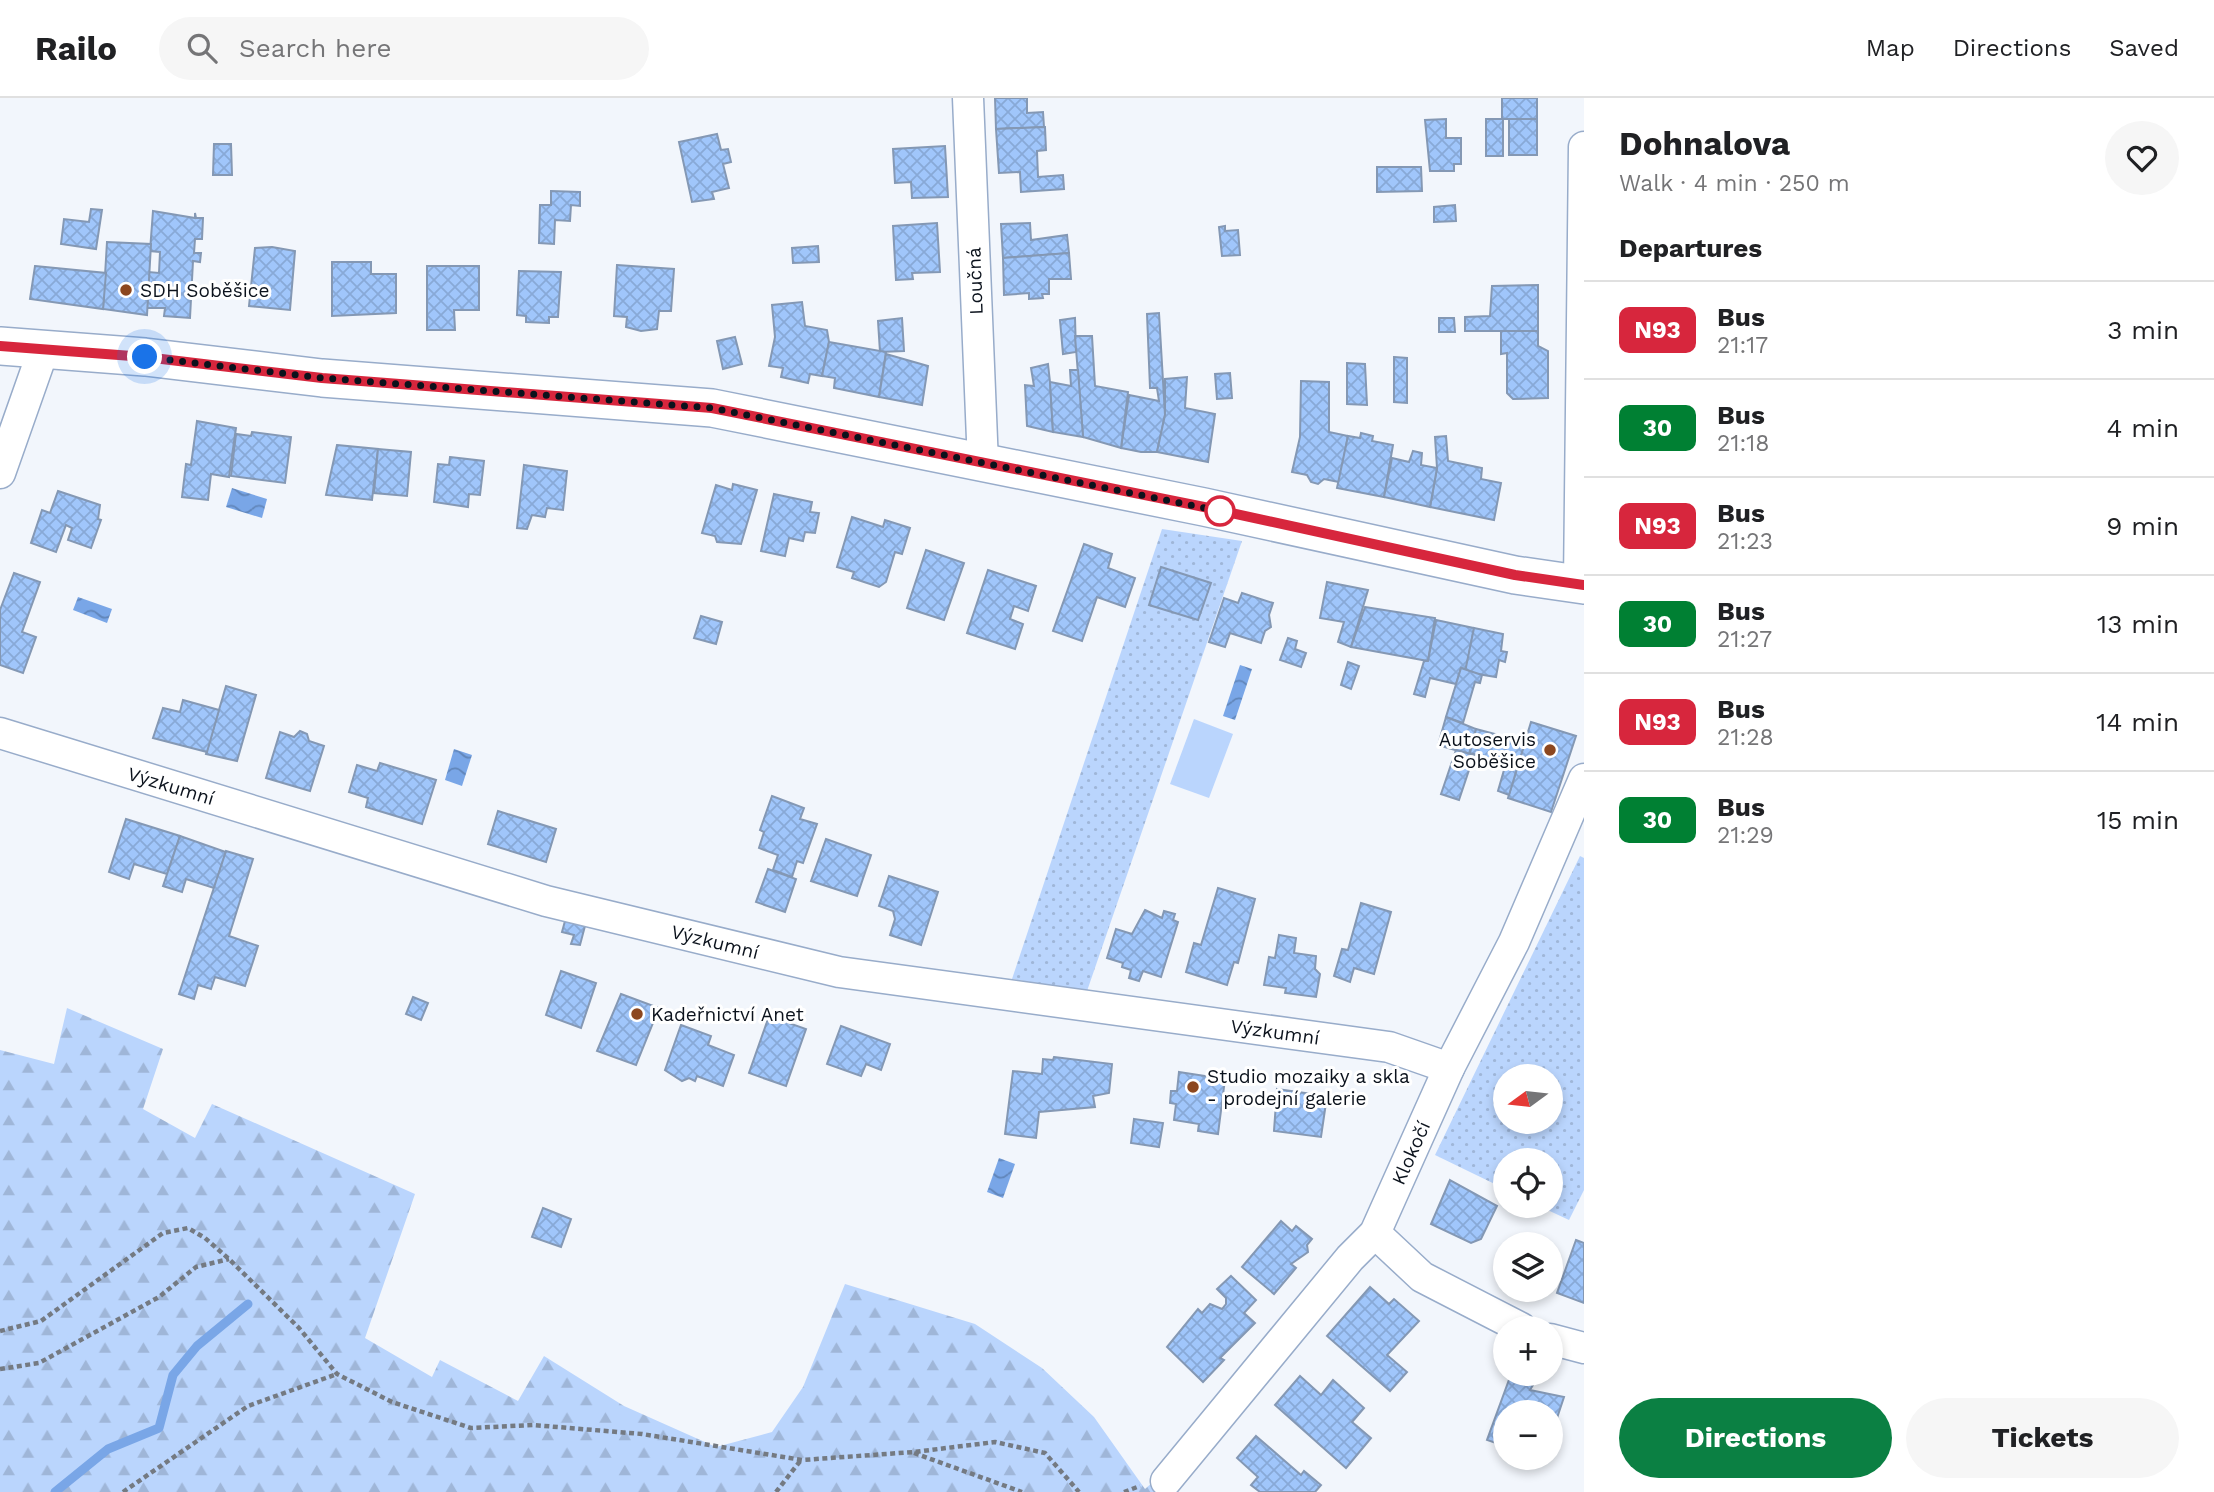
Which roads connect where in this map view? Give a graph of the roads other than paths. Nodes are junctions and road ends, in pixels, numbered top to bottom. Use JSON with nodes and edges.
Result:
{"nodes":[{"id":1,"x":968,"y":98,"type":"edge"},
{"id":2,"x":1584,"y":147,"type":"edge"},
{"id":3,"x":0,"y":346,"type":"edge"},
{"id":4,"x":43,"y":351,"type":"junction"},
{"id":5,"x":983,"y":464,"type":"junction"},
{"id":6,"x":0,"y":472,"type":"edge"},
{"id":7,"x":1581,"y":585,"type":"edge"},
{"id":8,"x":0,"y":733,"type":"edge"},
{"id":9,"x":1584,"y":779,"type":"edge"},
{"id":10,"x":1449,"y":1068,"type":"junction"},
{"id":11,"x":1375,"y":1233,"type":"junction"},
{"id":12,"x":1498,"y":1316,"type":"edge"},
{"id":13,"x":1563,"y":1342,"type":"edge"},
{"id":14,"x":1584,"y":1348,"type":"edge"},
{"id":15,"x":1166,"y":1481,"type":"dead end"}],
"edges":[{"from":1,"to":5,"type":"street","name":"Loučná"},
{"from":2,"to":7,"type":"street"},
{"from":3,"to":4,"type":"street"},
{"from":4,"to":5,"type":"street"},
{"from":4,"to":6,"type":"street"},
{"from":5,"to":7,"type":"street"},
{"from":8,"to":10,"type":"street","name":"Výzkumní"},
{"from":9,"to":10,"type":"street","name":"Klokočí"},
{"from":10,"to":11,"type":"street","name":"Klokočí"},
{"from":11,"to":12,"type":"street"},
{"from":11,"to":15,"type":"street","name":"Klokočí"},
{"from":13,"to":14,"type":"street"}]}
